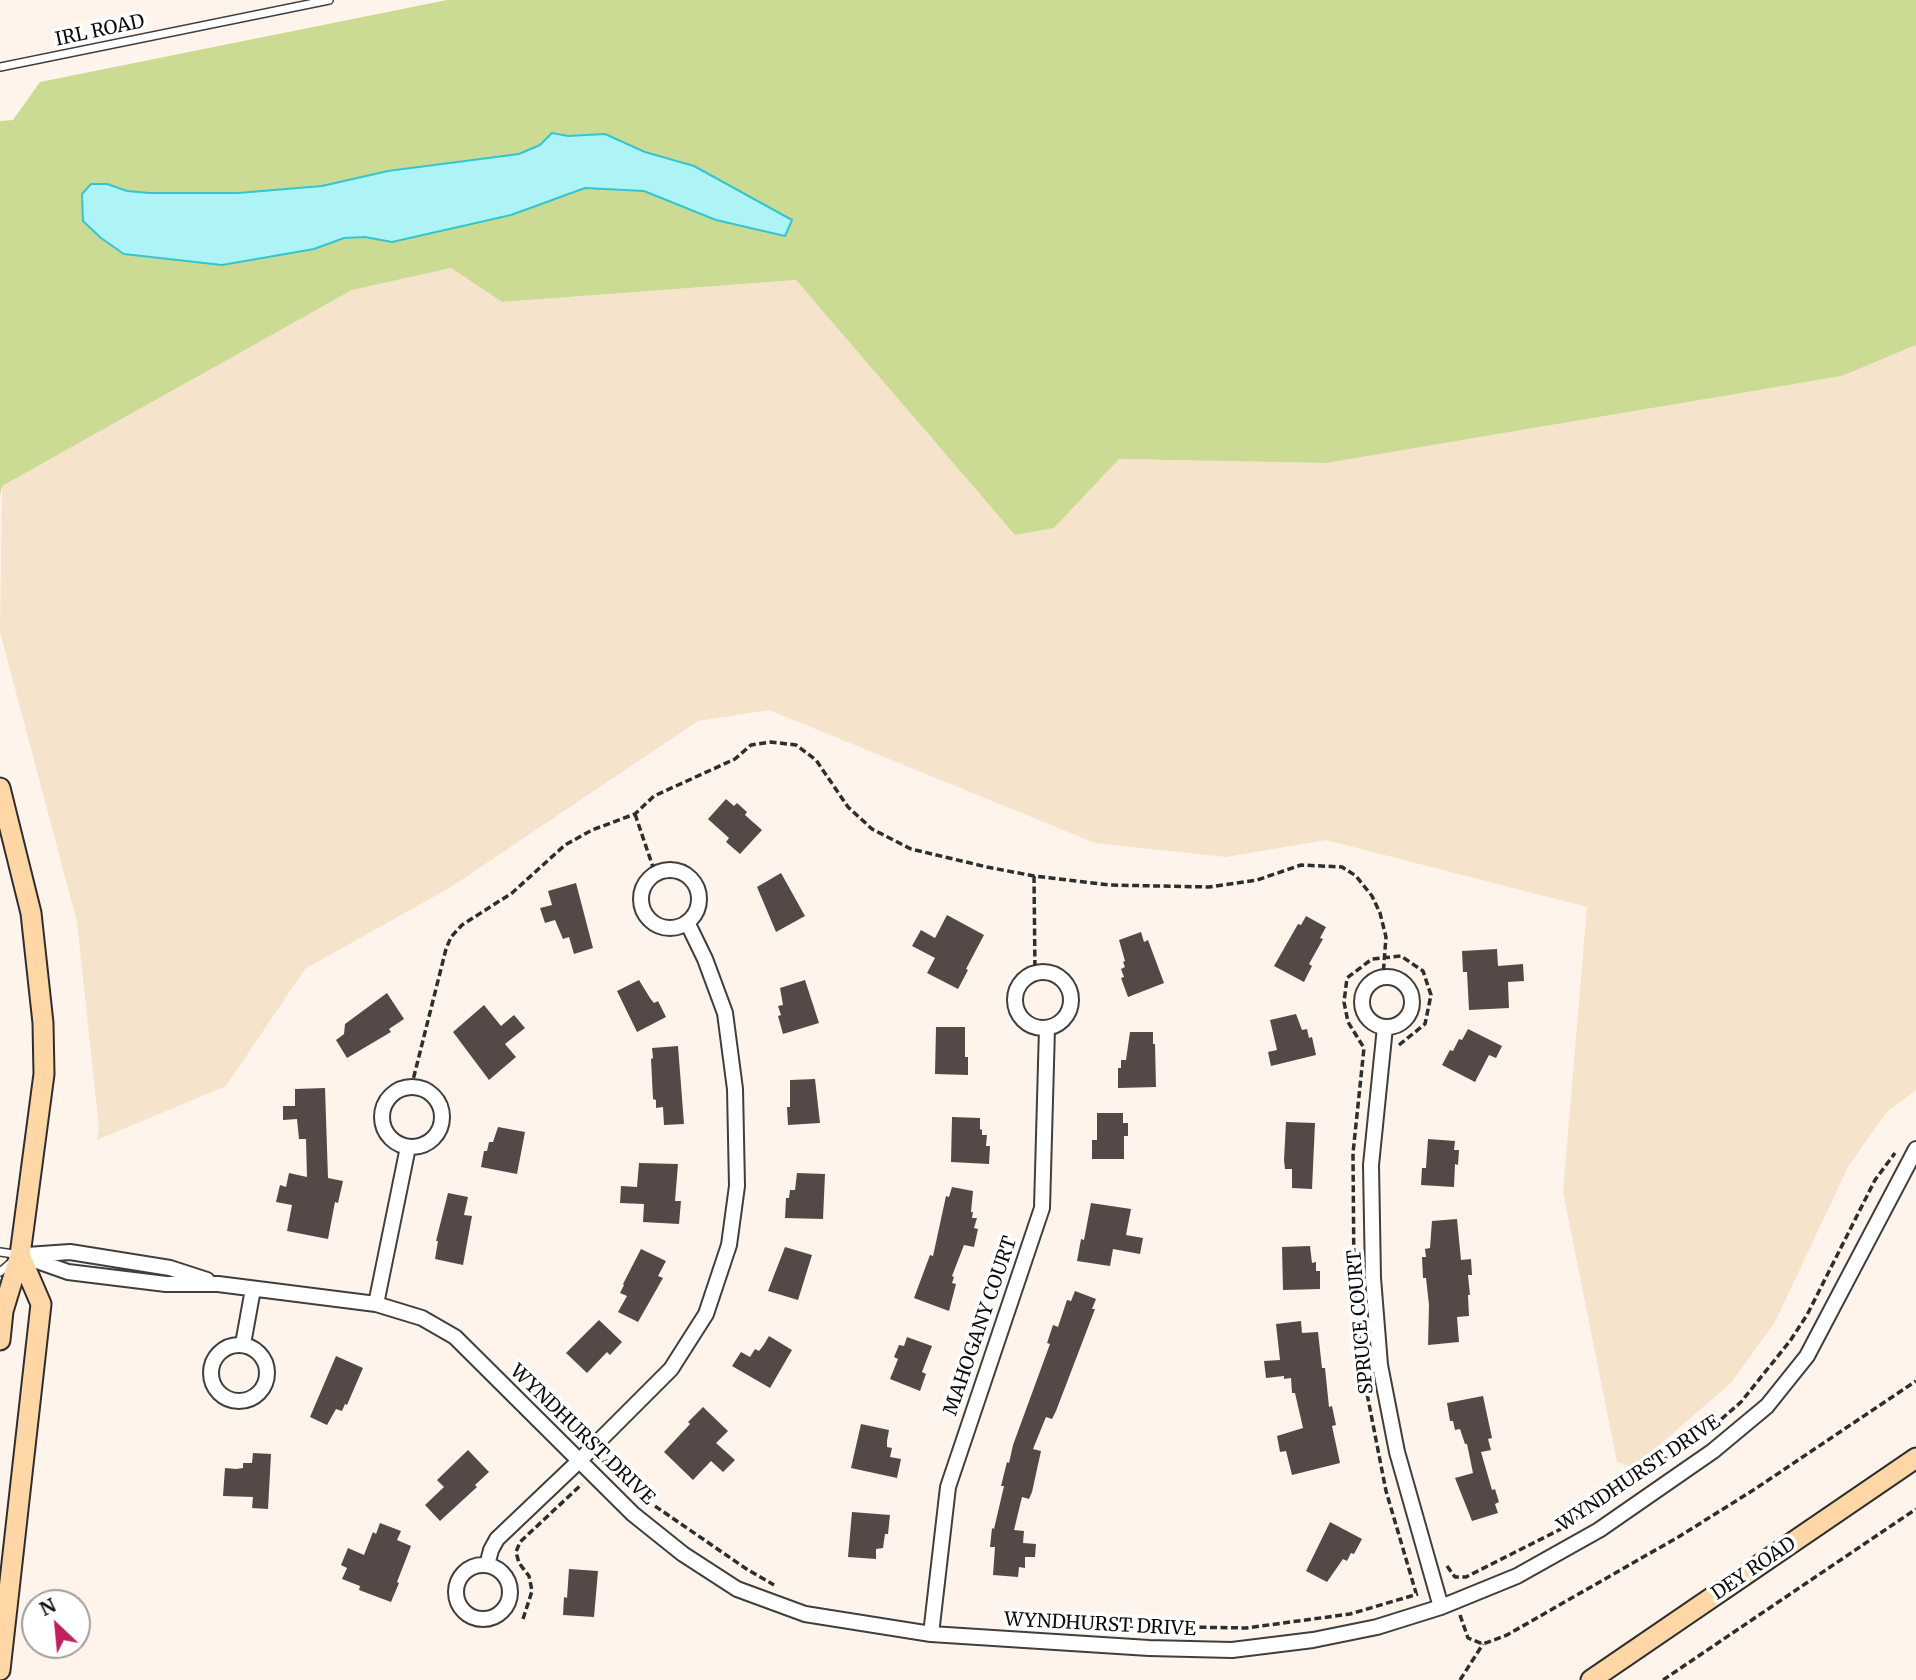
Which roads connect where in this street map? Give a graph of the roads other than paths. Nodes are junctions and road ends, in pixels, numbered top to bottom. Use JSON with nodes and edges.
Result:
{"nodes":[{"id":1,"x":329,"y":0,"type":"edge"},
{"id":2,"x":0,"y":67,"type":"edge"},
{"id":3,"x":0,"y":788,"type":"edge"},
{"id":4,"x":687,"y":922,"type":"junction"},
{"id":5,"x":1385,"y":1027,"type":"junction"},
{"id":6,"x":1047,"y":1028,"type":"junction"},
{"id":7,"x":408,"y":1147,"type":"junction"},
{"id":8,"x":1916,"y":1149,"type":"edge"},
{"id":9,"x":1916,"y":1163,"type":"edge"},
{"id":10,"x":1897,"y":1182,"type":"junction"},
{"id":11,"x":10,"y":1254,"type":"edge"},
{"id":12,"x":0,"y":1272,"type":"edge"},
{"id":13,"x":253,"y":1289,"type":"junction"},
{"id":14,"x":376,"y":1304,"type":"junction"},
{"id":15,"x":0,"y":1340,"type":"edge"},
{"id":16,"x":243,"y":1344,"type":"junction"},
{"id":17,"x":1916,"y":1458,"type":"edge"},
{"id":18,"x":579,"y":1461,"type":"junction"},
{"id":19,"x":487,"y":1565,"type":"dead end"},
{"id":20,"x":1441,"y":1606,"type":"junction"},
{"id":21,"x":931,"y":1634,"type":"junction"},
{"id":22,"x":0,"y":1670,"type":"edge"},
{"id":23,"x":1591,"y":1680,"type":"edge"}],
"edges":[{"from":1,"to":2,"type":"lane","name":"IRL ROAD"},
{"from":3,"to":11,"type":"street"},
{"from":4,"to":4,"type":"street"},
{"from":4,"to":18,"type":"street"},
{"from":5,"to":5,"type":"street"},
{"from":5,"to":20,"type":"street","name":"SPRUCE COURT"},
{"from":6,"to":6,"type":"street"},
{"from":6,"to":21,"type":"street","name":"MAHOGANY COURT"},
{"from":7,"to":7,"type":"street"},
{"from":7,"to":14,"type":"street"},
{"from":8,"to":10,"type":"street","name":"WYNDHURST DRIVE"},
{"from":9,"to":10,"type":"street","name":"WYNDHURST DRIVE"},
{"from":10,"to":20,"type":"street","name":"WYNDHURST DRIVE"},
{"from":11,"to":12,"type":"lane"},
{"from":11,"to":13,"type":"street","name":"WYNDHURST DRIVE"},
{"from":11,"to":15,"type":"street"},
{"from":11,"to":22,"type":"street"},
{"from":13,"to":14,"type":"street","name":"WYNDHURST DRIVE"},
{"from":13,"to":16,"type":"street"},
{"from":14,"to":18,"type":"street","name":"WYNDHURST DRIVE"},
{"from":16,"to":16,"type":"street"},
{"from":17,"to":23,"type":"street","name":"DEY ROAD"},
{"from":18,"to":19,"type":"street"},
{"from":18,"to":21,"type":"street","name":"WYNDHURST DRIVE"},
{"from":20,"to":21,"type":"street","name":"WYNDHURST DRIVE"}]}
